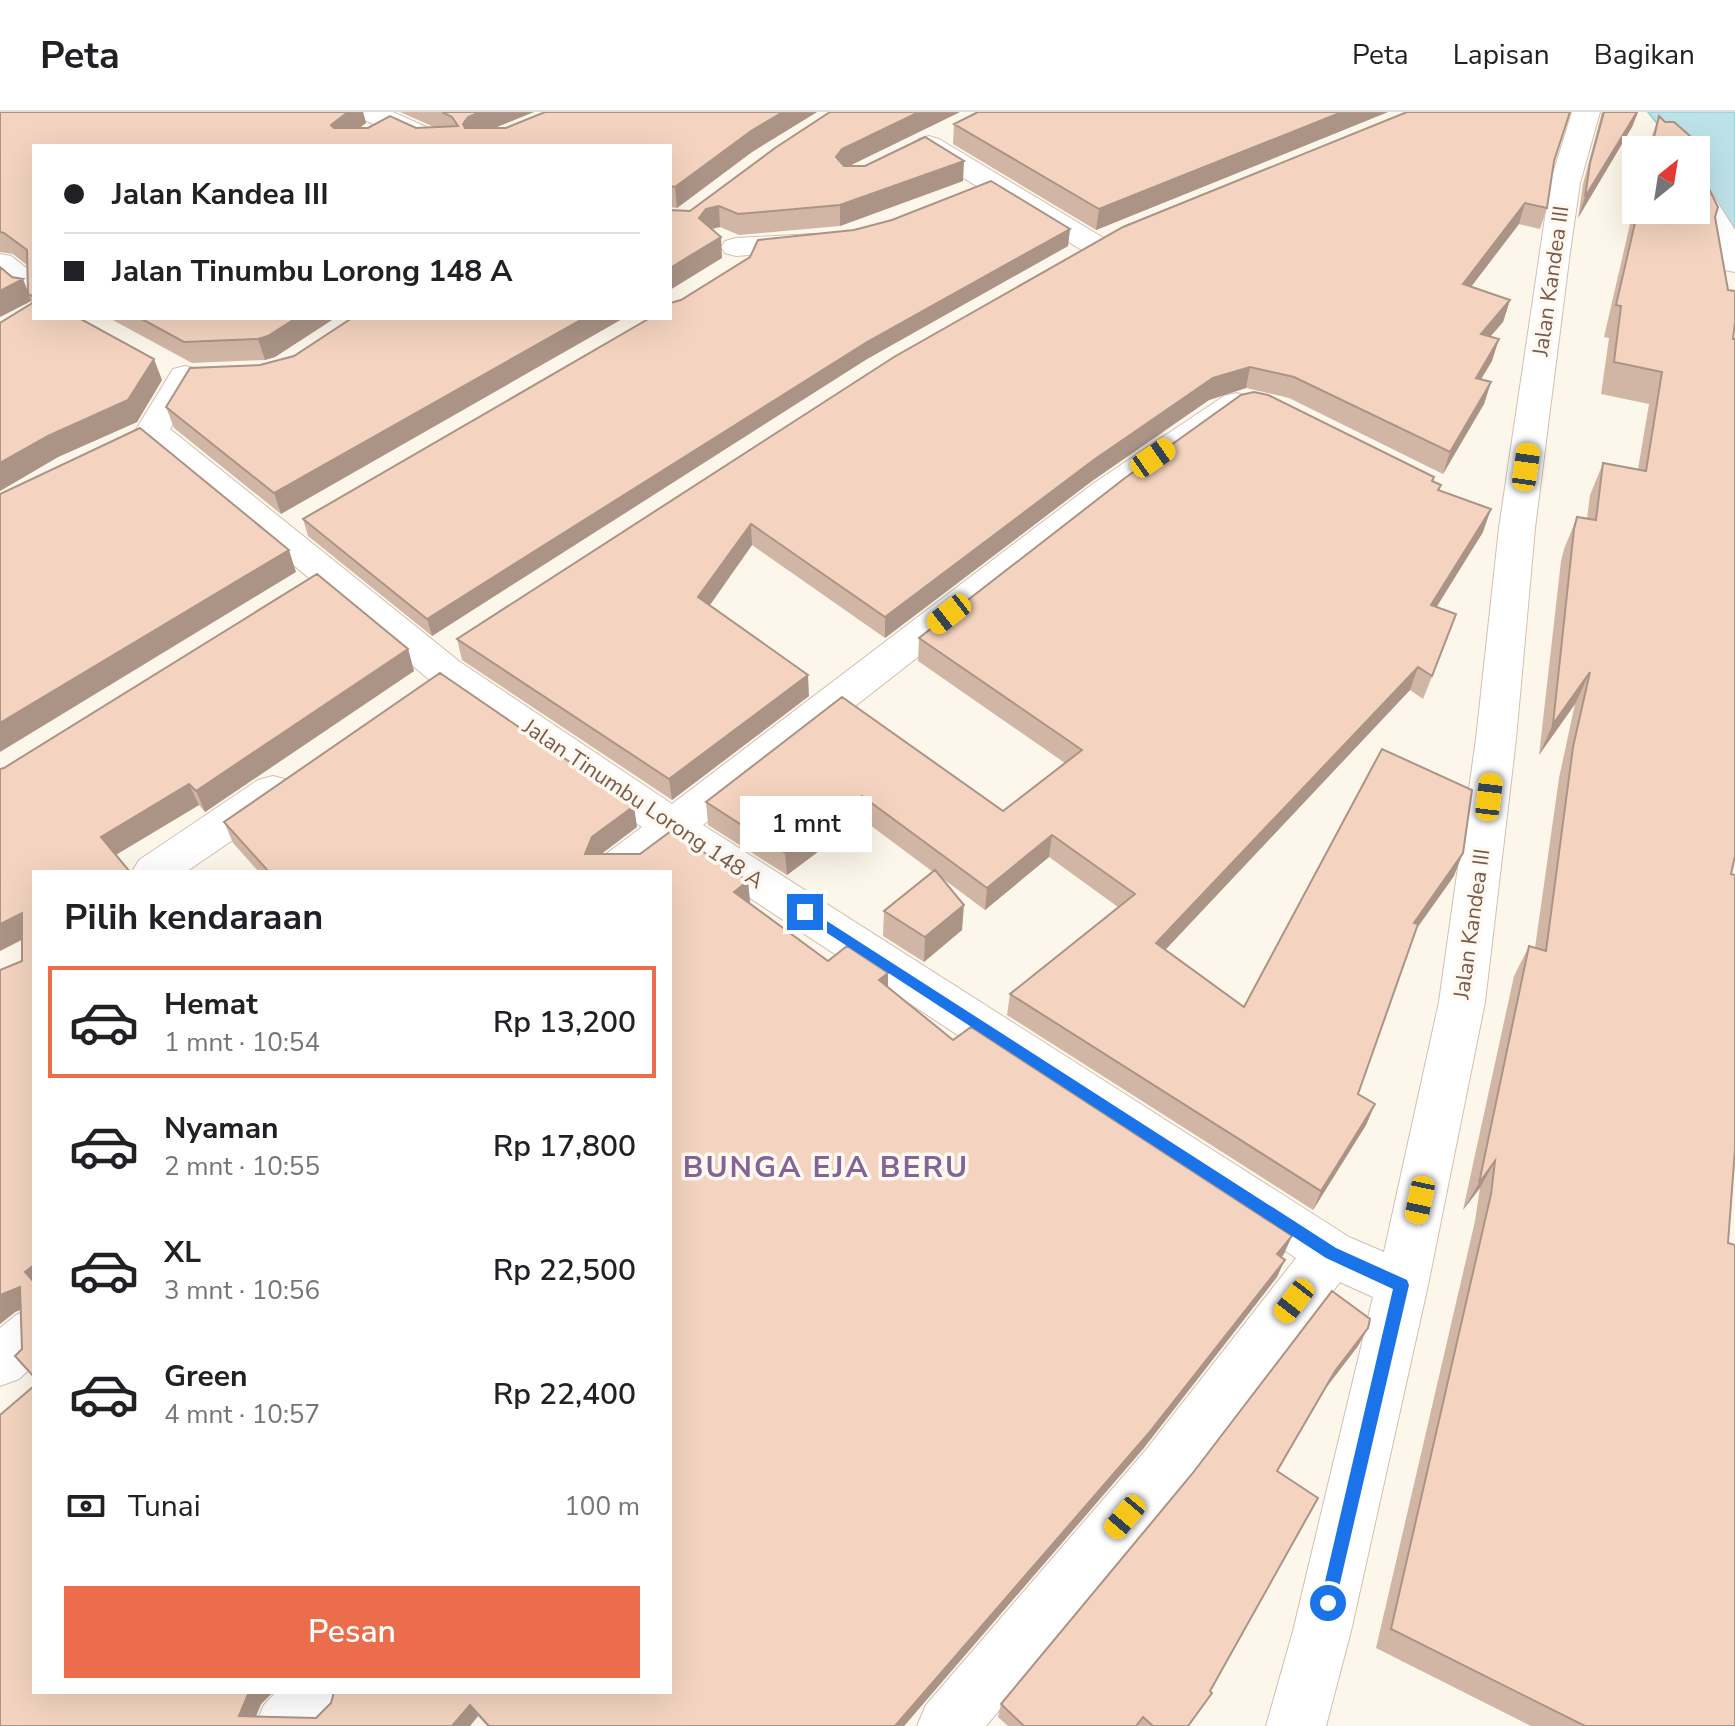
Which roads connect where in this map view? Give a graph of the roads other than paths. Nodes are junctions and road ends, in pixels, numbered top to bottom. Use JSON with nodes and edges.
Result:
{"nodes":[{"id":1,"x":1586,"y":112,"type":"edge"},
{"id":2,"x":382,"y":117,"type":"edge"},
{"id":3,"x":364,"y":140,"type":"edge"},
{"id":4,"x":441,"y":144,"type":"edge"},
{"id":5,"x":928,"y":144,"type":"edge"},
{"id":6,"x":991,"y":184,"type":"junction"},
{"id":7,"x":954,"y":199,"type":"edge"},
{"id":8,"x":1710,"y":210,"type":"edge"},
{"id":9,"x":706,"y":234,"type":"edge"},
{"id":10,"x":842,"y":238,"type":"edge"},
{"id":11,"x":1095,"y":247,"type":"edge"},
{"id":12,"x":0,"y":263,"type":"edge"},
{"id":13,"x":1735,"y":263,"type":"edge"},
{"id":14,"x":32,"y":287,"type":"edge"},
{"id":15,"x":185,"y":371,"type":"edge"},
{"id":16,"x":1276,"y":408,"type":"edge"},
{"id":17,"x":444,"y":658,"type":"junction"},
{"id":18,"x":408,"y":698,"type":"edge"},
{"id":19,"x":306,"y":768,"type":"edge"},
{"id":20,"x":674,"y":827,"type":"junction"},
{"id":21,"x":157,"y":870,"type":"edge"},
{"id":22,"x":616,"y":870,"type":"edge"},
{"id":23,"x":1331,"y":1253,"type":"junction"},
{"id":24,"x":1402,"y":1285,"type":"junction"},
{"id":25,"x":32,"y":1334,"type":"edge"},
{"id":26,"x":0,"y":1361,"type":"edge"},
{"id":27,"x":316,"y":1694,"type":"edge"},
{"id":28,"x":285,"y":1726,"type":"edge"},
{"id":29,"x":947,"y":1726,"type":"edge"},
{"id":30,"x":1296,"y":1726,"type":"edge"}],
"edges":[{"from":1,"to":24,"type":"street","name":"Jalan Kandea III"},
{"from":2,"to":3,"type":"street"},
{"from":2,"to":4,"type":"street"},
{"from":5,"to":6,"type":"street"},
{"from":6,"to":7,"type":"street"},
{"from":6,"to":11,"type":"street"},
{"from":8,"to":13,"type":"street"},
{"from":9,"to":10,"type":"street"},
{"from":12,"to":14,"type":"street"},
{"from":15,"to":17,"type":"street","name":"Jalan Tinumbu Lorong 148 A"},
{"from":16,"to":20,"type":"street"},
{"from":17,"to":18,"type":"street"},
{"from":17,"to":20,"type":"street","name":"Jalan Tinumbu Lorong 148 A"},
{"from":19,"to":21,"type":"street"},
{"from":20,"to":22,"type":"street"},
{"from":20,"to":23,"type":"street","name":"Jalan Tinumbu Lorong 148 A"},
{"from":23,"to":24,"type":"street","name":"Jalan Tinumbu Lorong 148 A"},
{"from":23,"to":29,"type":"street"},
{"from":24,"to":30,"type":"street","name":"Jalan Kandea III"},
{"from":25,"to":26,"type":"street"},
{"from":27,"to":28,"type":"street"}]}
